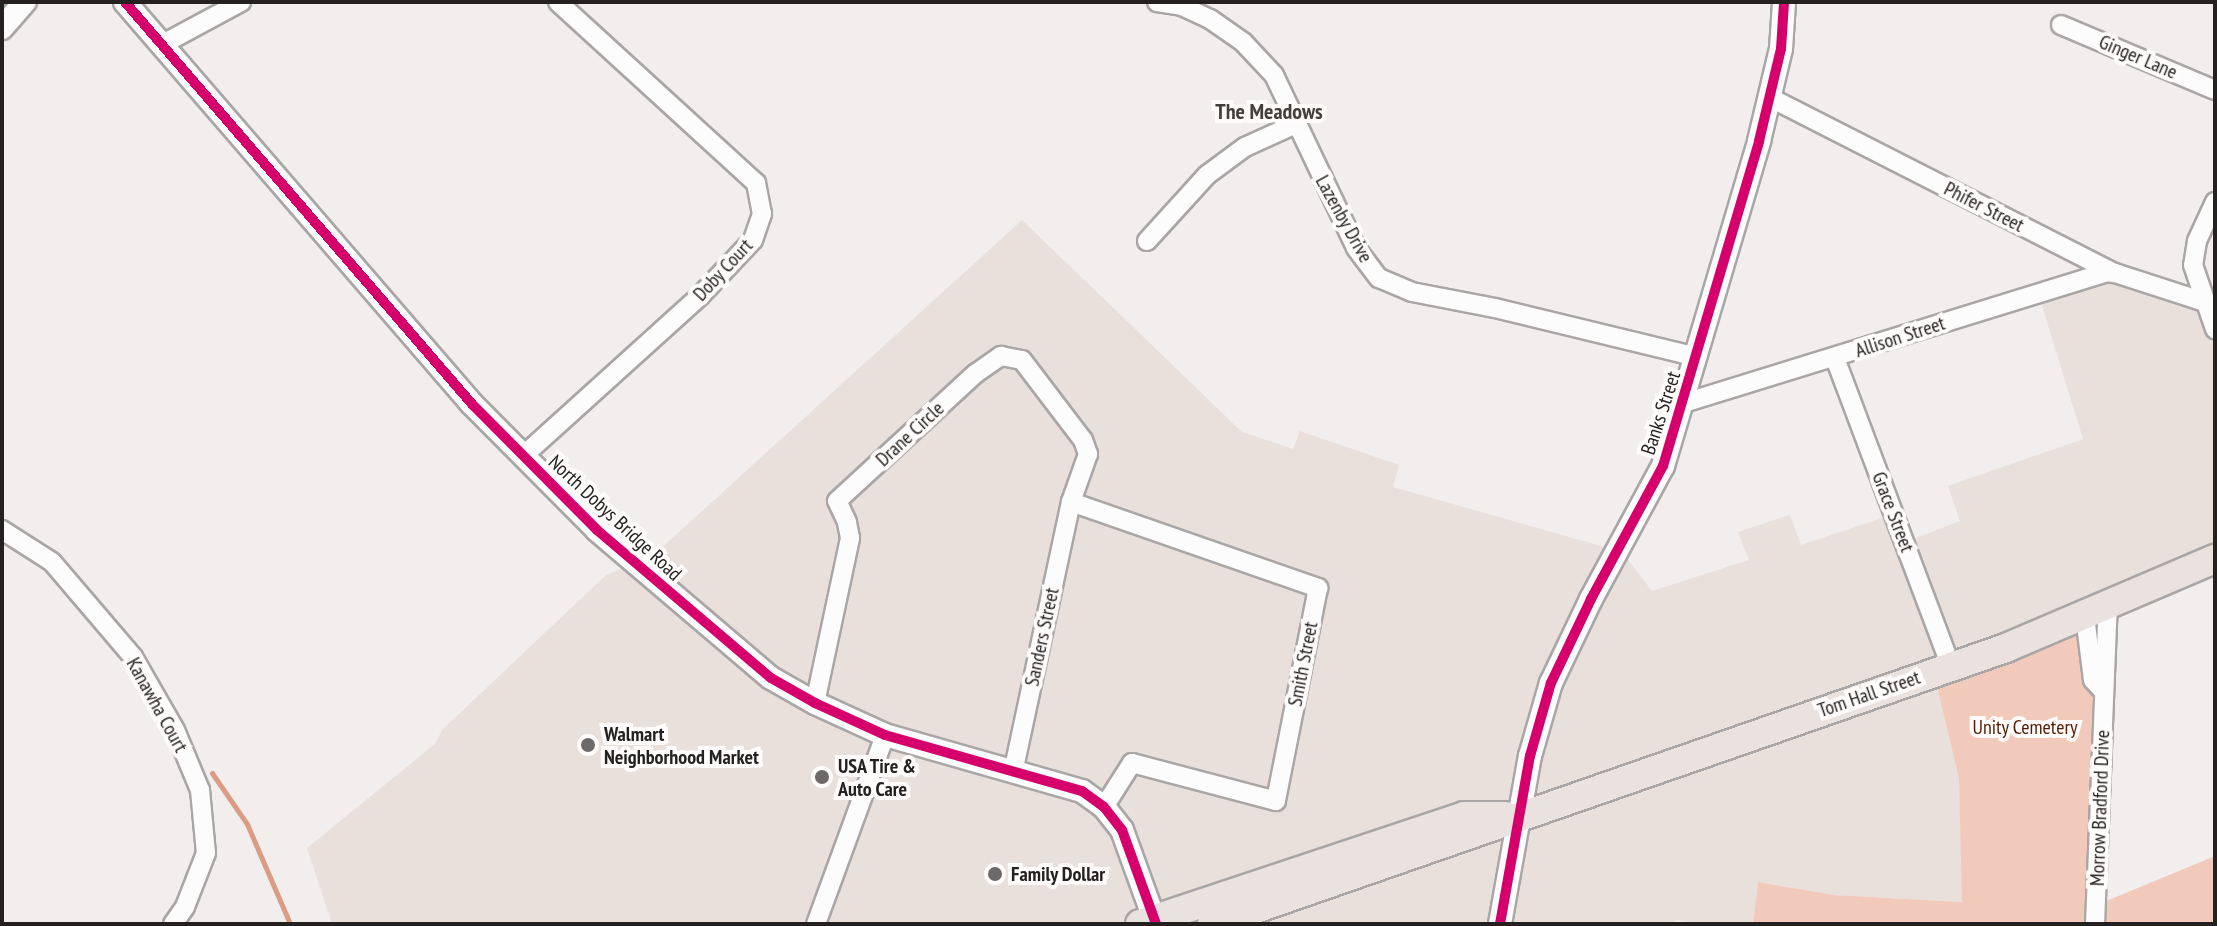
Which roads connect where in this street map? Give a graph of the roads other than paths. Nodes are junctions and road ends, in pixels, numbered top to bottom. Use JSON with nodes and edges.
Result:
{"nodes":[{"id":1,"x":25,"y":2,"type":"edge"},
{"id":2,"x":125,"y":2,"type":"edge"},
{"id":3,"x":241,"y":2,"type":"edge"},
{"id":4,"x":558,"y":2,"type":"edge"},
{"id":5,"x":1157,"y":2,"type":"edge"},
{"id":6,"x":1784,"y":2,"type":"edge"},
{"id":7,"x":2061,"y":25,"type":"dead end"},
{"id":8,"x":2,"y":28,"type":"edge"},
{"id":9,"x":161,"y":45,"type":"junction"},
{"id":10,"x":2215,"y":90,"type":"edge"},
{"id":11,"x":1769,"y":97,"type":"junction"},
{"id":12,"x":1298,"y":123,"type":"junction"},
{"id":13,"x":2215,"y":202,"type":"edge"},
{"id":14,"x":1147,"y":241,"type":"dead end"},
{"id":15,"x":2115,"y":273,"type":"junction"},
{"id":16,"x":2205,"y":302,"type":"junction"},
{"id":17,"x":2215,"y":329,"type":"edge"},
{"id":18,"x":1697,"y":357,"type":"junction"},
{"id":19,"x":1835,"y":358,"type":"junction"},
{"id":20,"x":1684,"y":403,"type":"junction"},
{"id":21,"x":523,"y":456,"type":"junction"},
{"id":22,"x":1071,"y":502,"type":"junction"},
{"id":23,"x":2,"y":530,"type":"edge"},
{"id":24,"x":2215,"y":559,"type":"edge"},
{"id":25,"x":2097,"y":611,"type":"junction"},
{"id":26,"x":1951,"y":667,"type":"junction"},
{"id":27,"x":815,"y":703,"type":"junction"},
{"id":28,"x":885,"y":735,"type":"junction"},
{"id":29,"x":1013,"y":772,"type":"junction"},
{"id":30,"x":1104,"y":807,"type":"junction"},
{"id":31,"x":1518,"y":816,"type":"junction"},
{"id":32,"x":1269,"y":915,"type":"edge"},
{"id":33,"x":1150,"y":922,"type":"edge"},
{"id":34,"x":173,"y":924,"type":"edge"},
{"id":35,"x":816,"y":924,"type":"edge"},
{"id":36,"x":1212,"y":924,"type":"edge"},
{"id":37,"x":1500,"y":924,"type":"edge"},
{"id":38,"x":2095,"y":924,"type":"edge"}],
"edges":[{"from":1,"to":8,"type":"street"},
{"from":2,"to":9,"type":"street","name":"North Dobys Bridge Road"},
{"from":3,"to":9,"type":"street"},
{"from":4,"to":21,"type":"street","name":"Doby Court"},
{"from":5,"to":12,"type":"street","name":"Lazenby Drive"},
{"from":6,"to":11,"type":"street","name":"Banks Street"},
{"from":7,"to":10,"type":"street","name":"Ginger Lane"},
{"from":9,"to":21,"type":"street","name":"North Dobys Bridge Road"},
{"from":11,"to":15,"type":"street","name":"Phifer Street"},
{"from":11,"to":18,"type":"street","name":"Banks Street"},
{"from":12,"to":14,"type":"street"},
{"from":12,"to":18,"type":"street","name":"Lazenby Drive"},
{"from":13,"to":16,"type":"street"},
{"from":15,"to":16,"type":"street","name":"Phifer Street"},
{"from":15,"to":19,"type":"street","name":"Allison Street"},
{"from":16,"to":17,"type":"street"},
{"from":18,"to":20,"type":"street","name":"Banks Street"},
{"from":19,"to":20,"type":"street","name":"Allison Street"},
{"from":19,"to":26,"type":"street","name":"Grace Street"},
{"from":20,"to":31,"type":"street","name":"Banks Street"},
{"from":21,"to":27,"type":"street","name":"North Dobys Bridge Road"},
{"from":22,"to":27,"type":"street","name":"Drane Circle"},
{"from":22,"to":29,"type":"street","name":"Sanders Street"},
{"from":22,"to":30,"type":"street","name":"Smith Street"},
{"from":23,"to":34,"type":"street","name":"Kanawha Court"},
{"from":24,"to":25,"type":"main road","name":"Tom Hall Street"},
{"from":25,"to":26,"type":"main road","name":"Tom Hall Street"},
{"from":25,"to":38,"type":"street","name":"Morrow Bradford Drive"},
{"from":26,"to":31,"type":"main road","name":"Tom Hall Street"},
{"from":27,"to":28,"type":"street","name":"North Dobys Bridge Road"},
{"from":28,"to":29,"type":"street","name":"North Dobys Bridge Road"},
{"from":28,"to":35,"type":"street"},
{"from":29,"to":30,"type":"street","name":"North Dobys Bridge Road"},
{"from":30,"to":33,"type":"street","name":"North Dobys Bridge Road"},
{"from":31,"to":32,"type":"main road","name":"Tom Hall Street"},
{"from":31,"to":33,"type":"main road","name":"Tom Hall Street"},
{"from":31,"to":37,"type":"street","name":"Banks Street"},
{"from":32,"to":36,"type":"main road","name":"Tom Hall Street"}]}
